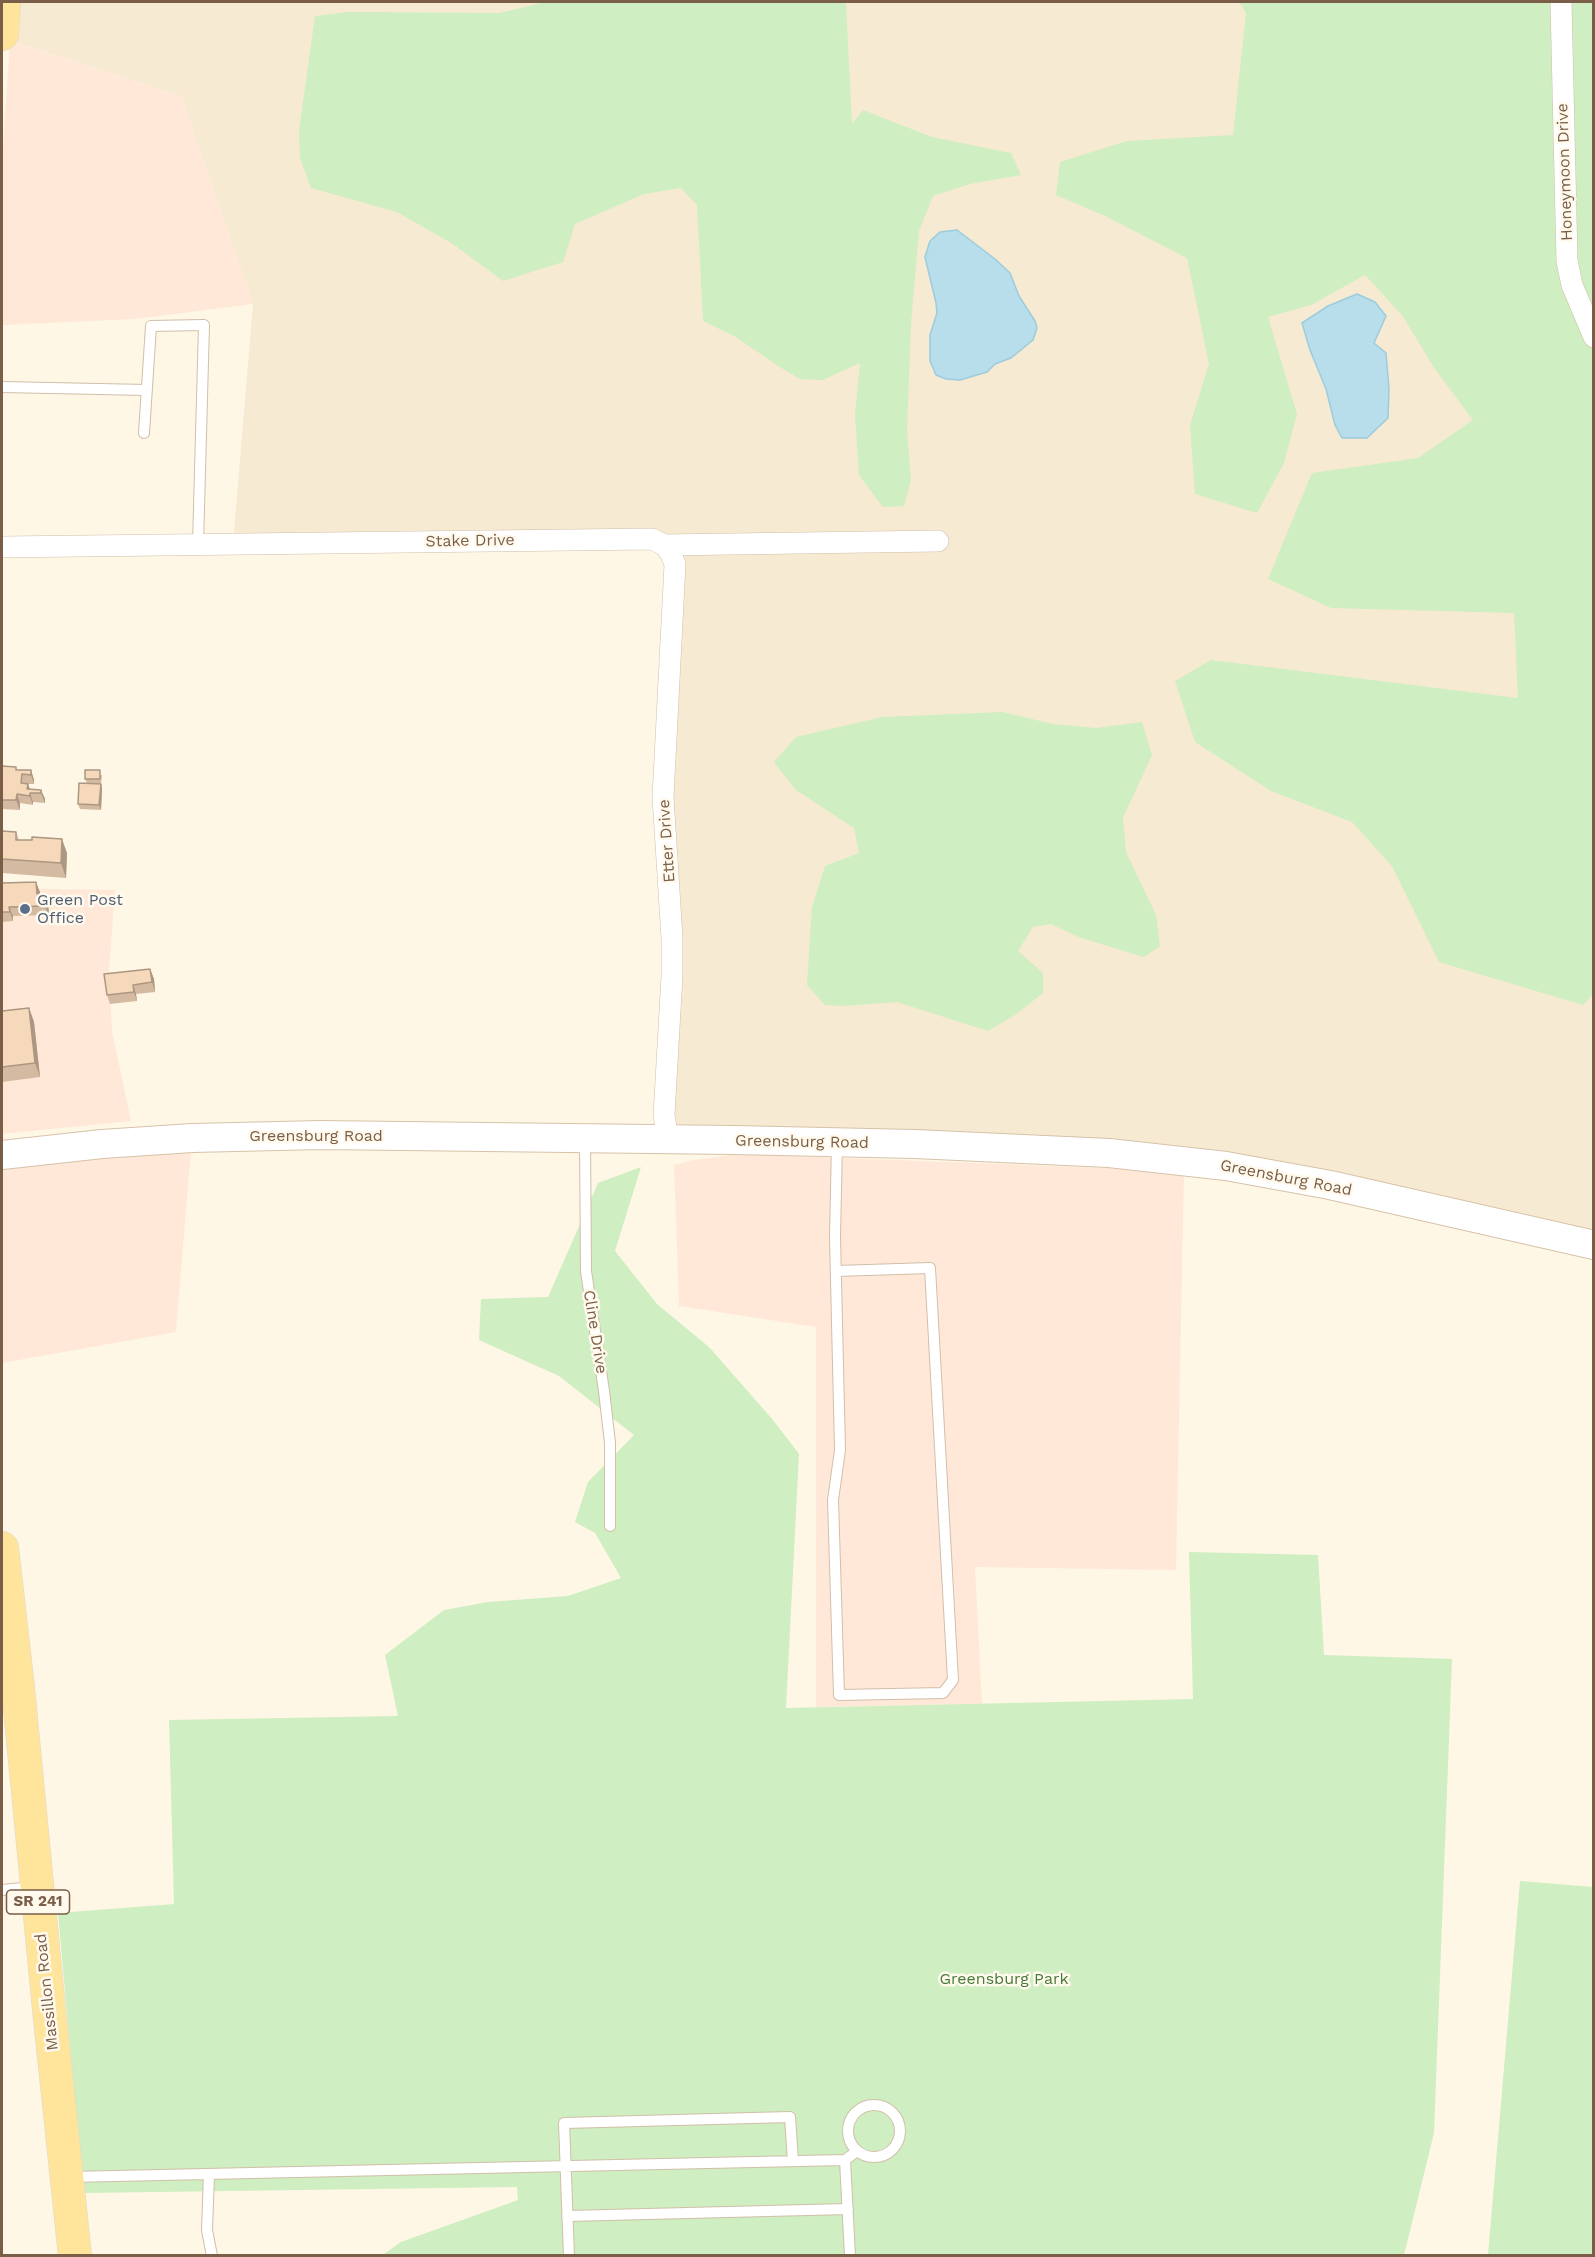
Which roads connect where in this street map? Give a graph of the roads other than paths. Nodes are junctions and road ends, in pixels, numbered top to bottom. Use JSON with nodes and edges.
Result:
{"nodes":[{"id":1,"x":3,"y":2,"type":"edge"},
{"id":2,"x":1561,"y":2,"type":"edge"},
{"id":3,"x":2,"y":34,"type":"edge"},
{"id":4,"x":1593,"y":337,"type":"edge"},
{"id":5,"x":2,"y":387,"type":"edge"},
{"id":6,"x":147,"y":390,"type":"junction"},
{"id":7,"x":144,"y":434,"type":"dead end"},
{"id":8,"x":938,"y":542,"type":"dead end"},
{"id":9,"x":198,"y":544,"type":"junction"},
{"id":10,"x":664,"y":545,"type":"junction"},
{"id":11,"x":2,"y":547,"type":"edge"},
{"id":12,"x":585,"y":1138,"type":"junction"},
{"id":13,"x":668,"y":1140,"type":"junction"},
{"id":14,"x":837,"y":1142,"type":"junction"},
{"id":15,"x":2,"y":1155,"type":"edge"},
{"id":16,"x":1593,"y":1245,"type":"edge"},
{"id":17,"x":836,"y":1271,"type":"junction"},
{"id":18,"x":610,"y":1526,"type":"dead end"},
{"id":19,"x":2,"y":1548,"type":"edge"},
{"id":20,"x":37,"y":1887,"type":"junction"},
{"id":21,"x":2,"y":1890,"type":"edge"},
{"id":22,"x":857,"y":2151,"type":"junction"},
{"id":23,"x":845,"y":2160,"type":"junction"},
{"id":24,"x":793,"y":2161,"type":"junction"},
{"id":25,"x":565,"y":2166,"type":"junction"},
{"id":26,"x":209,"y":2174,"type":"junction"},
{"id":27,"x":66,"y":2177,"type":"junction"},
{"id":28,"x":848,"y":2209,"type":"junction"},
{"id":29,"x":567,"y":2216,"type":"junction"},
{"id":30,"x":75,"y":2256,"type":"edge"},
{"id":31,"x":212,"y":2256,"type":"edge"},
{"id":32,"x":569,"y":2256,"type":"edge"},
{"id":33,"x":850,"y":2256,"type":"edge"}],
"edges":[{"from":1,"to":3,"type":"main road"},
{"from":2,"to":4,"type":"street","name":"Honeymoon Drive"},
{"from":5,"to":6,"type":"lane"},
{"from":6,"to":7,"type":"lane"},
{"from":6,"to":9,"type":"lane"},
{"from":8,"to":10,"type":"street","name":"Stake Drive"},
{"from":9,"to":10,"type":"street","name":"Stake Drive"},
{"from":9,"to":11,"type":"street","name":"Stake Drive"},
{"from":10,"to":13,"type":"street","name":"Etter Drive"},
{"from":12,"to":13,"type":"main road","name":"Greensburg Road"},
{"from":12,"to":15,"type":"main road","name":"Greensburg Road"},
{"from":12,"to":18,"type":"lane","name":"Cline Drive"},
{"from":13,"to":14,"type":"main road","name":"Greensburg Road"},
{"from":14,"to":16,"type":"main road","name":"Greensburg Road"},
{"from":14,"to":17,"type":"lane"},
{"from":17,"to":17,"type":"lane"},
{"from":19,"to":20,"type":"main road","name":"Massillon Road","number":"SR 241"},
{"from":20,"to":21,"type":"lane"},
{"from":20,"to":27,"type":"main road","name":"Massillon Road","number":"SR 241"},
{"from":22,"to":22,"type":"lane"},
{"from":22,"to":23,"type":"lane"},
{"from":23,"to":24,"type":"lane"},
{"from":23,"to":28,"type":"lane"},
{"from":24,"to":25,"type":"lane"},
{"from":24,"to":25,"type":"lane"},
{"from":25,"to":26,"type":"lane"},
{"from":25,"to":29,"type":"lane"},
{"from":26,"to":27,"type":"lane"},
{"from":26,"to":31,"type":"lane"},
{"from":27,"to":30,"type":"main road","name":"Massillon Road","number":"SR 241"},
{"from":28,"to":29,"type":"lane"},
{"from":28,"to":33,"type":"lane"},
{"from":29,"to":32,"type":"lane"}]}
